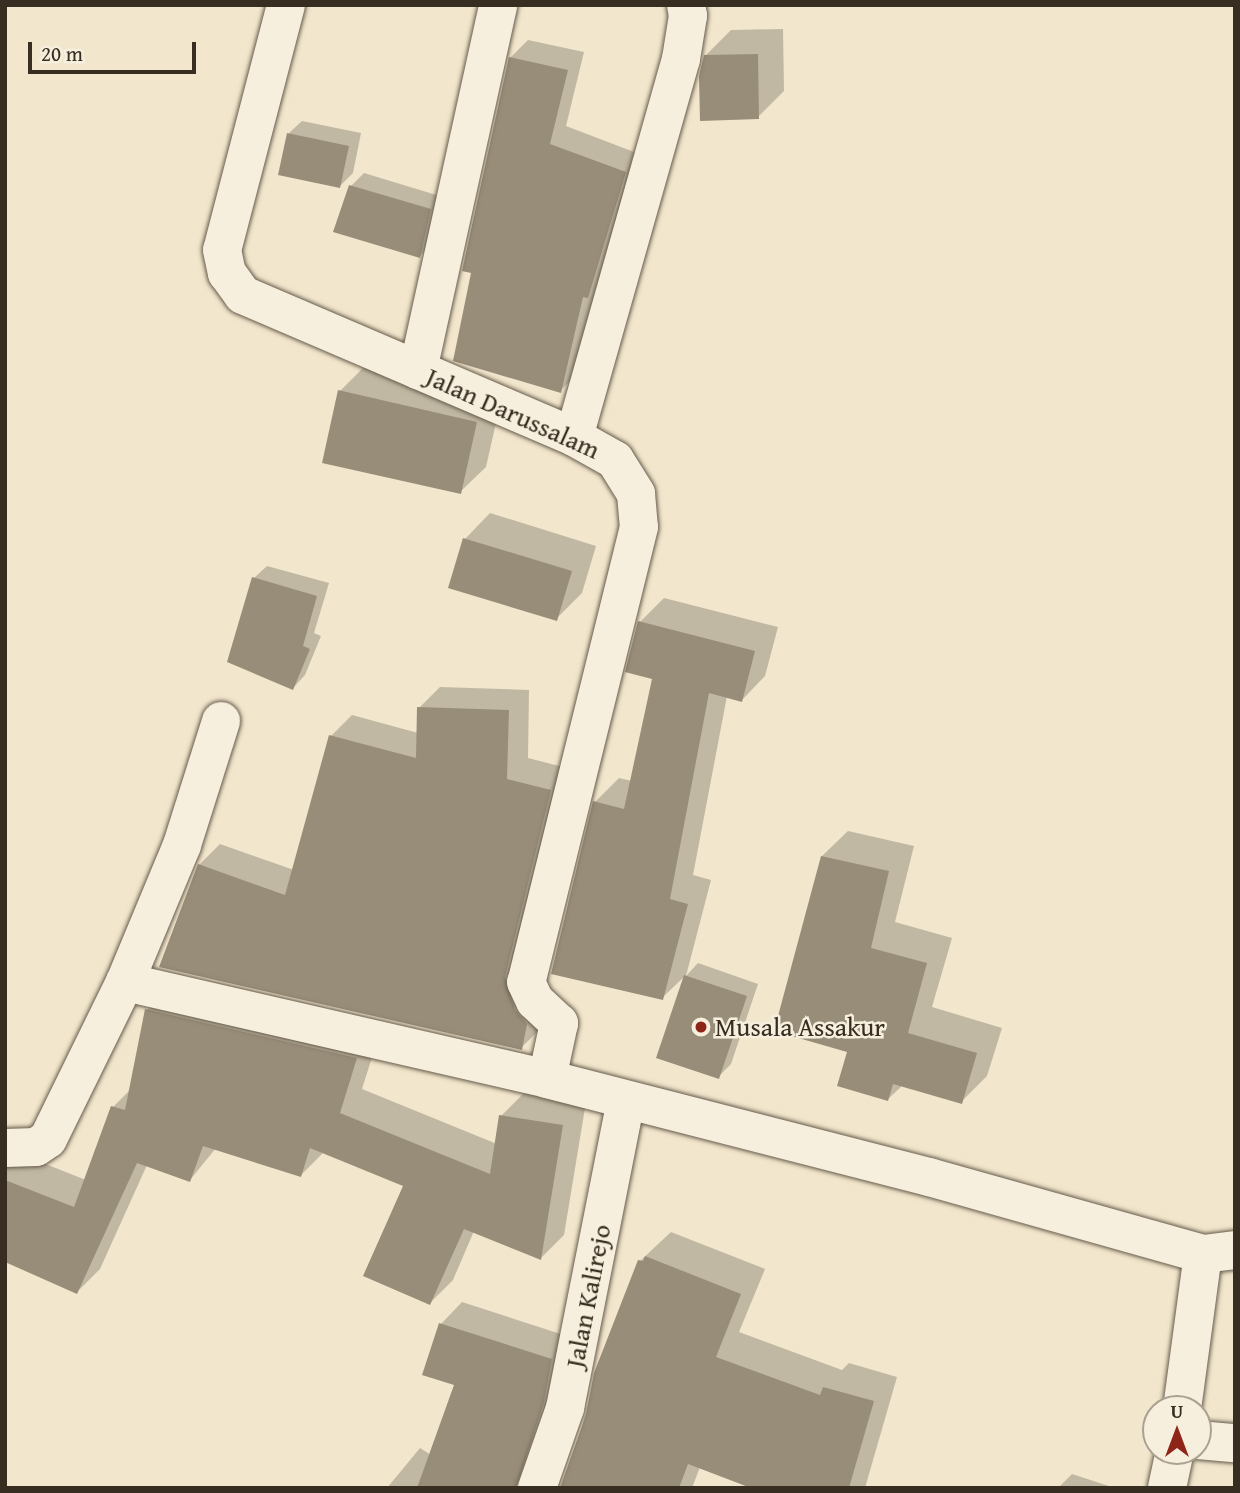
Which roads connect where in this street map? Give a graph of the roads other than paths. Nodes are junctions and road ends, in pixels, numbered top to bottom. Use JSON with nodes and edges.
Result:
{"nodes":[{"id":1,"x":286,"y":5,"type":"edge"},
{"id":2,"x":498,"y":5,"type":"edge"},
{"id":3,"x":686,"y":5,"type":"edge"},
{"id":4,"x":418,"y":370,"type":"junction"},
{"id":5,"x":573,"y":437,"type":"junction"},
{"id":6,"x":221,"y":721,"type":"dead end"},
{"id":7,"x":125,"y":982,"type":"junction"},
{"id":8,"x":547,"y":1079,"type":"junction"},
{"id":9,"x":626,"y":1101,"type":"junction"},
{"id":10,"x":5,"y":1148,"type":"edge"},
{"id":11,"x":1219,"y":1252,"type":"edge"},
{"id":12,"x":1185,"y":1395,"type":"edge"},
{"id":13,"x":1212,"y":1441,"type":"edge"},
{"id":14,"x":1235,"y":1443,"type":"edge"},
{"id":15,"x":1172,"y":1465,"type":"edge"},
{"id":16,"x":537,"y":1488,"type":"edge"},
{"id":17,"x":1167,"y":1488,"type":"edge"}],
"edges":[{"from":1,"to":4,"type":"street","name":"Jalan Darussalam"},
{"from":2,"to":4,"type":"street"},
{"from":3,"to":5,"type":"street"},
{"from":4,"to":5,"type":"street","name":"Jalan Darussalam"},
{"from":5,"to":8,"type":"street","name":"Jalan Darussalam"},
{"from":6,"to":7,"type":"street"},
{"from":7,"to":8,"type":"street"},
{"from":7,"to":10,"type":"street"},
{"from":8,"to":9,"type":"street"},
{"from":9,"to":11,"type":"street"},
{"from":9,"to":16,"type":"street","name":"Jalan Kalirejo"},
{"from":11,"to":12,"type":"street"},
{"from":13,"to":14,"type":"street"},
{"from":15,"to":17,"type":"street"}]}
